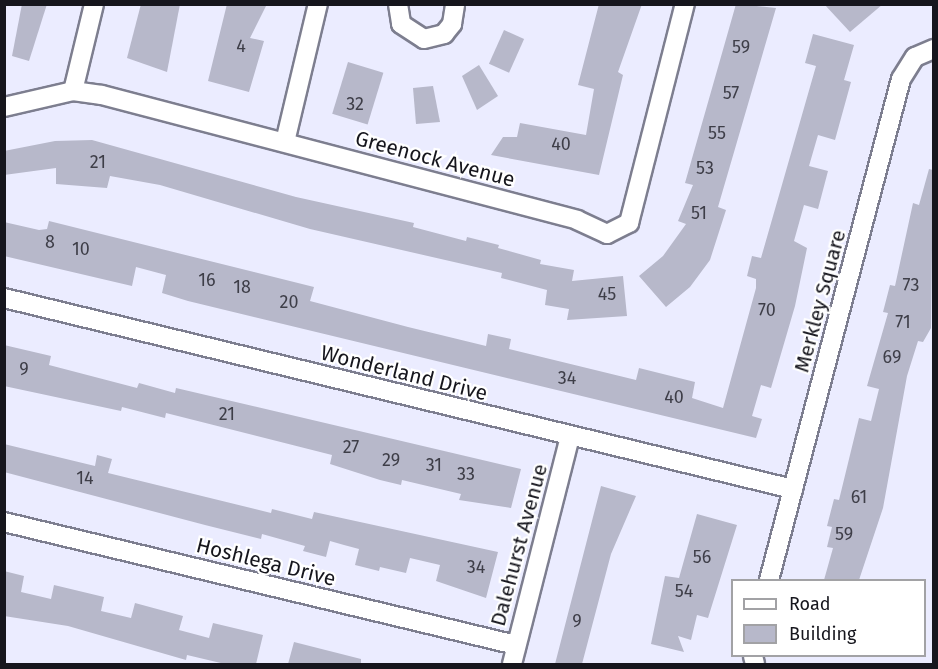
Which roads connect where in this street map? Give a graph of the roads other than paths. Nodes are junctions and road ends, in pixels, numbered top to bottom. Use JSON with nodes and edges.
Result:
{"nodes":[{"id":1,"x":94,"y":4,"type":"edge"},
{"id":2,"x":318,"y":4,"type":"edge"},
{"id":3,"x":398,"y":4,"type":"edge"},
{"id":4,"x":455,"y":4,"type":"edge"},
{"id":5,"x":686,"y":4,"type":"edge"},
{"id":6,"x":933,"y":49,"type":"edge"},
{"id":7,"x":73,"y":91,"type":"junction"},
{"id":8,"x":4,"y":107,"type":"edge"},
{"id":9,"x":285,"y":142,"type":"junction"},
{"id":10,"x":4,"y":298,"type":"edge"},
{"id":11,"x":570,"y":437,"type":"junction"},
{"id":12,"x":793,"y":489,"type":"junction"},
{"id":13,"x":4,"y":522,"type":"edge"},
{"id":14,"x":769,"y":579,"type":"edge"},
{"id":15,"x":516,"y":645,"type":"junction"},
{"id":16,"x":512,"y":664,"type":"edge"}],
"edges":[{"from":1,"to":7,"type":"street"},
{"from":2,"to":9,"type":"street"},
{"from":3,"to":4,"type":"street"},
{"from":5,"to":9,"type":"street","name":"Greenock Avenue"},
{"from":6,"to":12,"type":"street","name":"Merkley Square"},
{"from":7,"to":8,"type":"street","name":"Greenock Avenue"},
{"from":7,"to":9,"type":"street","name":"Greenock Avenue"},
{"from":10,"to":11,"type":"street","name":"Wonderland Drive"},
{"from":11,"to":12,"type":"street","name":"Wonderland Drive"},
{"from":11,"to":15,"type":"street","name":"Dalehurst Avenue"},
{"from":12,"to":14,"type":"street","name":"Merkley Square"},
{"from":13,"to":15,"type":"street","name":"Hoshlega Drive"},
{"from":15,"to":16,"type":"street","name":"Dalehurst Avenue"}]}
